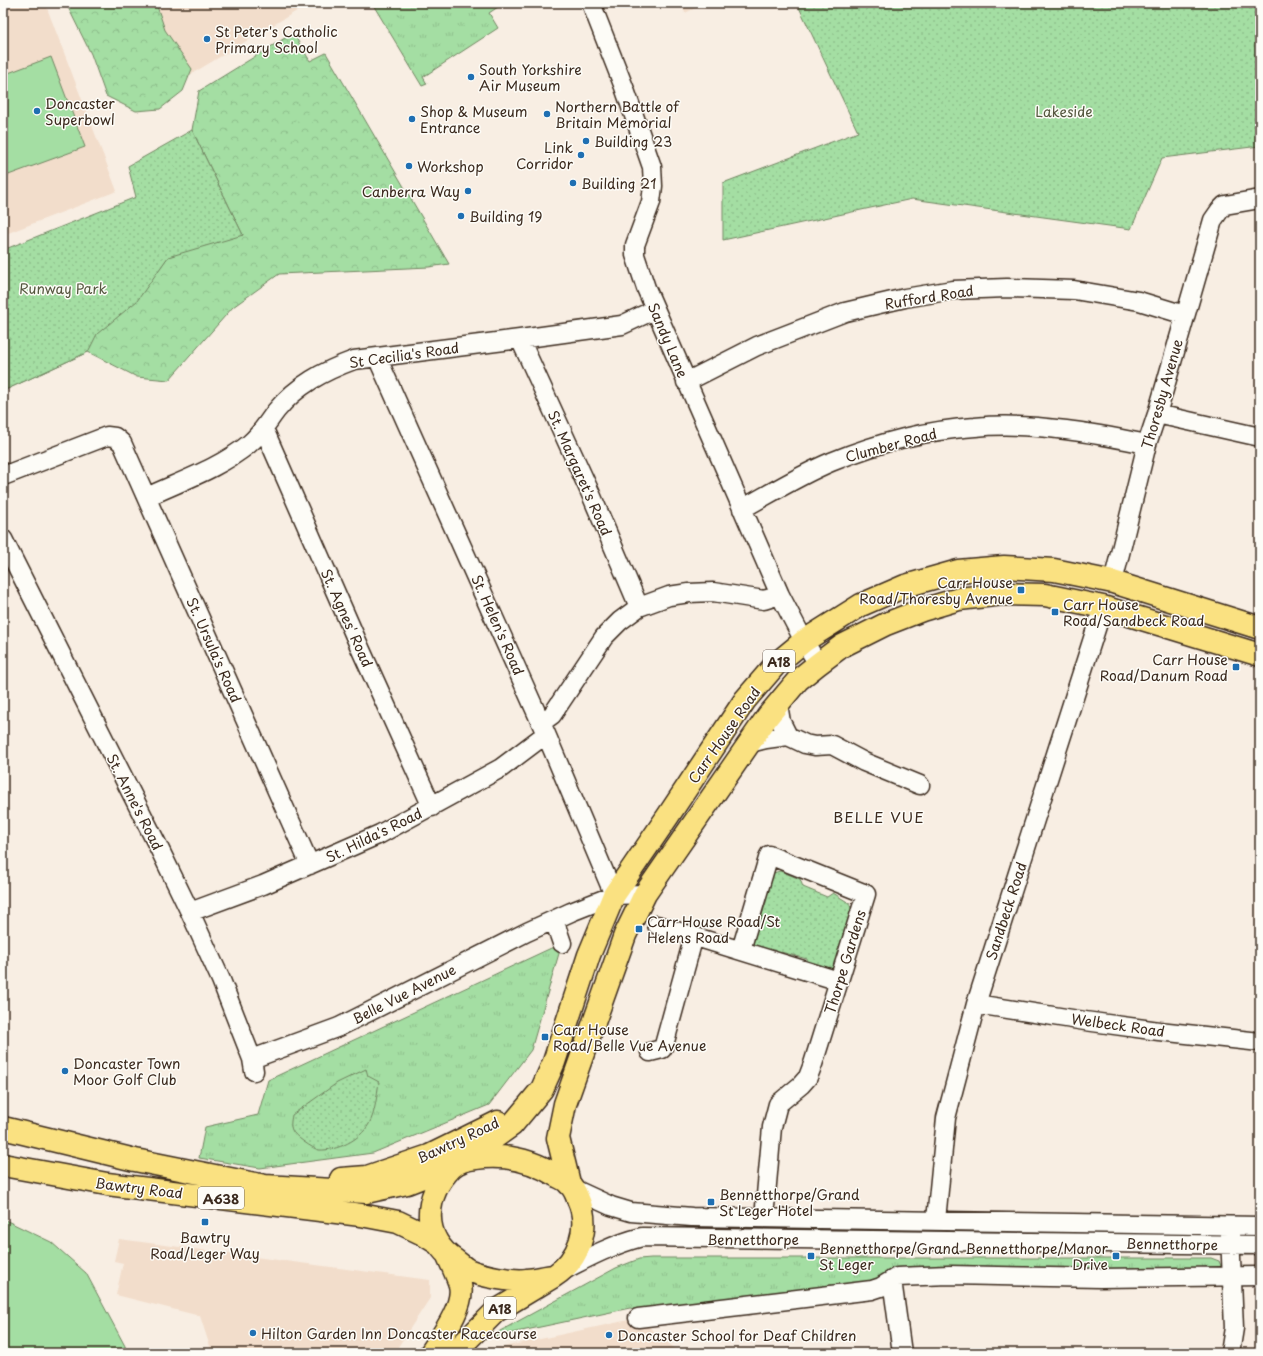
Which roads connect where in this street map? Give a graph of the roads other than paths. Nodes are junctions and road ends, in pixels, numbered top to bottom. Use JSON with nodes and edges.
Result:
{"nodes":[{"id":1,"x":591,"y":3,"type":"edge"},
{"id":2,"x":1260,"y":198,"type":"edge"},
{"id":3,"x":654,"y":310,"type":"junction"},
{"id":4,"x":1185,"y":315,"type":"junction"},
{"id":5,"x":520,"y":339,"type":"junction"},
{"id":6,"x":377,"y":357,"type":"junction"},
{"id":7,"x":686,"y":382,"type":"junction"},
{"id":8,"x":1157,"y":414,"type":"junction"},
{"id":9,"x":264,"y":429,"type":"junction"},
{"id":10,"x":1260,"y":437,"type":"edge"},
{"id":11,"x":1147,"y":444,"type":"junction"},
{"id":12,"x":3,"y":476,"type":"edge"},
{"id":13,"x":147,"y":497,"type":"junction"},
{"id":14,"x":742,"y":509,"type":"junction"},
{"id":15,"x":3,"y":538,"type":"edge"},
{"id":16,"x":1112,"y":582,"type":"junction"},
{"id":17,"x":780,"y":594,"type":"junction"},
{"id":18,"x":1103,"y":607,"type":"junction"},
{"id":19,"x":639,"y":608,"type":"junction"},
{"id":20,"x":1260,"y":628,"type":"edge"},
{"id":21,"x":804,"y":641,"type":"junction"},
{"id":22,"x":1260,"y":655,"type":"edge"},
{"id":23,"x":818,"y":664,"type":"junction"},
{"id":24,"x":778,"y":704,"type":"junction"},
{"id":25,"x":544,"y":729,"type":"junction"},
{"id":26,"x":788,"y":736,"type":"junction"},
{"id":27,"x":750,"y":743,"type":"junction"},
{"id":28,"x":920,"y":785,"type":"dead end"},
{"id":29,"x":432,"y":807,"type":"junction"},
{"id":30,"x":310,"y":865,"type":"junction"},
{"id":31,"x":645,"y":894,"type":"junction"},
{"id":32,"x":614,"y":895,"type":"junction"},
{"id":33,"x":190,"y":912,"type":"junction"},
{"id":34,"x":554,"y":920,"type":"junction"},
{"id":35,"x":657,"y":925,"type":"dead end"},
{"id":36,"x":694,"y":936,"type":"junction"},
{"id":37,"x":562,"y":943,"type":"dead end"},
{"id":38,"x":741,"y":950,"type":"junction"},
{"id":39,"x":839,"y":981,"type":"junction"},
{"id":40,"x":976,"y":1004,"type":"junction"},
{"id":41,"x":1260,"y":1042,"type":"edge"},
{"id":42,"x":650,"y":1052,"type":"dead end"},
{"id":43,"x":253,"y":1065,"type":"joint"},
{"id":44,"x":530,"y":1104,"type":"junction"},
{"id":45,"x":3,"y":1128,"type":"edge"},
{"id":46,"x":459,"y":1162,"type":"junction"},
{"id":47,"x":3,"y":1165,"type":"edge"},
{"id":48,"x":265,"y":1186,"type":"junction"},
{"id":49,"x":572,"y":1186,"type":"junction"},
{"id":50,"x":764,"y":1218,"type":"junction"},
{"id":51,"x":936,"y":1220,"type":"junction"},
{"id":52,"x":1230,"y":1226,"type":"junction"},
{"id":53,"x":1260,"y":1226,"type":"edge"},
{"id":54,"x":1231,"y":1245,"type":"junction"},
{"id":55,"x":1260,"y":1245,"type":"edge"},
{"id":56,"x":442,"y":1249,"type":"junction"},
{"id":57,"x":559,"y":1273,"type":"junction"},
{"id":58,"x":1233,"y":1276,"type":"junction"},
{"id":59,"x":1260,"y":1276,"type":"edge"},
{"id":60,"x":892,"y":1280,"type":"junction"},
{"id":61,"x":638,"y":1318,"type":"dead end"},
{"id":62,"x":431,"y":1353,"type":"edge"},
{"id":63,"x":456,"y":1353,"type":"edge"},
{"id":64,"x":902,"y":1353,"type":"edge"},
{"id":65,"x":1230,"y":1353,"type":"edge"}],
"edges":[{"from":1,"to":3,"type":"street","name":"Sandy Lane"},
{"from":2,"to":4,"type":"street","name":"Thoresby Avenue"},
{"from":3,"to":5,"type":"street","name":"St Cecilia's Road"},
{"from":3,"to":7,"type":"street","name":"Sandy Lane"},
{"from":4,"to":7,"type":"street","name":"Rufford Road"},
{"from":4,"to":8,"type":"street","name":"Thoresby Avenue"},
{"from":5,"to":6,"type":"street","name":"St Cecilia's Road"},
{"from":5,"to":19,"type":"street","name":"St. Margaret's Road"},
{"from":6,"to":9,"type":"street","name":"St Cecilia's Road"},
{"from":6,"to":25,"type":"street","name":"St. Helen's Road"},
{"from":7,"to":14,"type":"street","name":"Sandy Lane"},
{"from":8,"to":10,"type":"street"},
{"from":8,"to":11,"type":"street","name":"Thoresby Avenue"},
{"from":9,"to":13,"type":"street","name":"St Cecilia's Road"},
{"from":9,"to":29,"type":"street","name":"St. Agnes' Road"},
{"from":11,"to":14,"type":"street","name":"Clumber Road"},
{"from":11,"to":16,"type":"street","name":"Thoresby Avenue"},
{"from":12,"to":13,"type":"street","name":"St. Ursula's Road"},
{"from":13,"to":30,"type":"street","name":"St. Ursula's Road"},
{"from":14,"to":17,"type":"street","name":"Sandy Lane"},
{"from":15,"to":33,"type":"street","name":"St. Anne's Road"},
{"from":16,"to":20,"type":"highway","name":"Carr House Road","number":"A18"},
{"from":16,"to":21,"type":"highway","name":"Carr House Road","number":"A18"},
{"from":17,"to":19,"type":"street","name":"St. Hilda's Road"},
{"from":17,"to":21,"type":"street","name":"Sandy Lane"},
{"from":18,"to":22,"type":"highway","name":"Carr House Road","number":"A18"},
{"from":18,"to":23,"type":"highway","name":"Carr House Road","number":"A18"},
{"from":18,"to":40,"type":"street","name":"Sandbeck Road"},
{"from":19,"to":25,"type":"street","name":"St. Hilda's Road"},
{"from":21,"to":23,"type":"street","name":"Sandy Lane"},
{"from":21,"to":32,"type":"highway","name":"Carr House Road","number":"A18"},
{"from":23,"to":24,"type":"highway","name":"Carr House Road","number":"A18"},
{"from":24,"to":26,"type":"street"},
{"from":24,"to":27,"type":"highway","name":"Carr House Road","number":"A18"},
{"from":25,"to":29,"type":"street","name":"St. Hilda's Road"},
{"from":25,"to":32,"type":"street","name":"St. Helen's Road"},
{"from":26,"to":27,"type":"street"},
{"from":26,"to":28,"type":"street"},
{"from":27,"to":31,"type":"highway","name":"Carr House Road","number":"A18"},
{"from":29,"to":30,"type":"street","name":"St. Hilda's Road"},
{"from":30,"to":33,"type":"street","name":"St. Hilda's Road"},
{"from":31,"to":32,"type":"street"},
{"from":31,"to":49,"type":"highway","name":"Carr House Road","number":"A18"},
{"from":32,"to":34,"type":"street","name":"Belle Vue Avenue"},
{"from":32,"to":44,"type":"highway","name":"Carr House Road","number":"A18"},
{"from":33,"to":43,"type":"street","name":"St. Anne's Road"},
{"from":34,"to":37,"type":"street"},
{"from":34,"to":43,"type":"street","name":"Belle Vue Avenue"},
{"from":35,"to":36,"type":"street"},
{"from":36,"to":38,"type":"street"},
{"from":36,"to":42,"type":"street"},
{"from":38,"to":39,"type":"street"},
{"from":38,"to":39,"type":"street","name":"Thorpe Gardens"},
{"from":39,"to":50,"type":"street","name":"Thorpe Gardens"},
{"from":40,"to":41,"type":"street","name":"Welbeck Road"},
{"from":40,"to":51,"type":"street","name":"Sandbeck Road"},
{"from":44,"to":46,"type":"highway","name":"Carr House Road","number":"A18"},
{"from":44,"to":48,"type":"highway","name":"Bawtry Road"},
{"from":45,"to":48,"type":"highway","name":"Bawtry Road","number":"A638"},
{"from":46,"to":48,"type":"highway","name":"Bawtry Road","number":"A638"},
{"from":46,"to":49,"type":"highway"},
{"from":46,"to":56,"type":"highway"},
{"from":47,"to":56,"type":"highway","name":"Bawtry Road","number":"A638"},
{"from":49,"to":50,"type":"street","name":"Bennetthorpe"},
{"from":49,"to":57,"type":"highway"},
{"from":50,"to":51,"type":"street","name":"Bennetthorpe"},
{"from":51,"to":52,"type":"street","name":"Bennetthorpe"},
{"from":52,"to":53,"type":"street","name":"Bennetthorpe"},
{"from":52,"to":54,"type":"street"},
{"from":54,"to":55,"type":"street","name":"Bennetthorpe"},
{"from":54,"to":57,"type":"street","name":"Bennetthorpe"},
{"from":54,"to":58,"type":"street"},
{"from":56,"to":57,"type":"highway"},
{"from":56,"to":62,"type":"highway"},
{"from":57,"to":63,"type":"highway","number":"A18"},
{"from":58,"to":59,"type":"street"},
{"from":58,"to":60,"type":"street"},
{"from":58,"to":65,"type":"street"},
{"from":60,"to":61,"type":"street"},
{"from":60,"to":64,"type":"street"}]}
